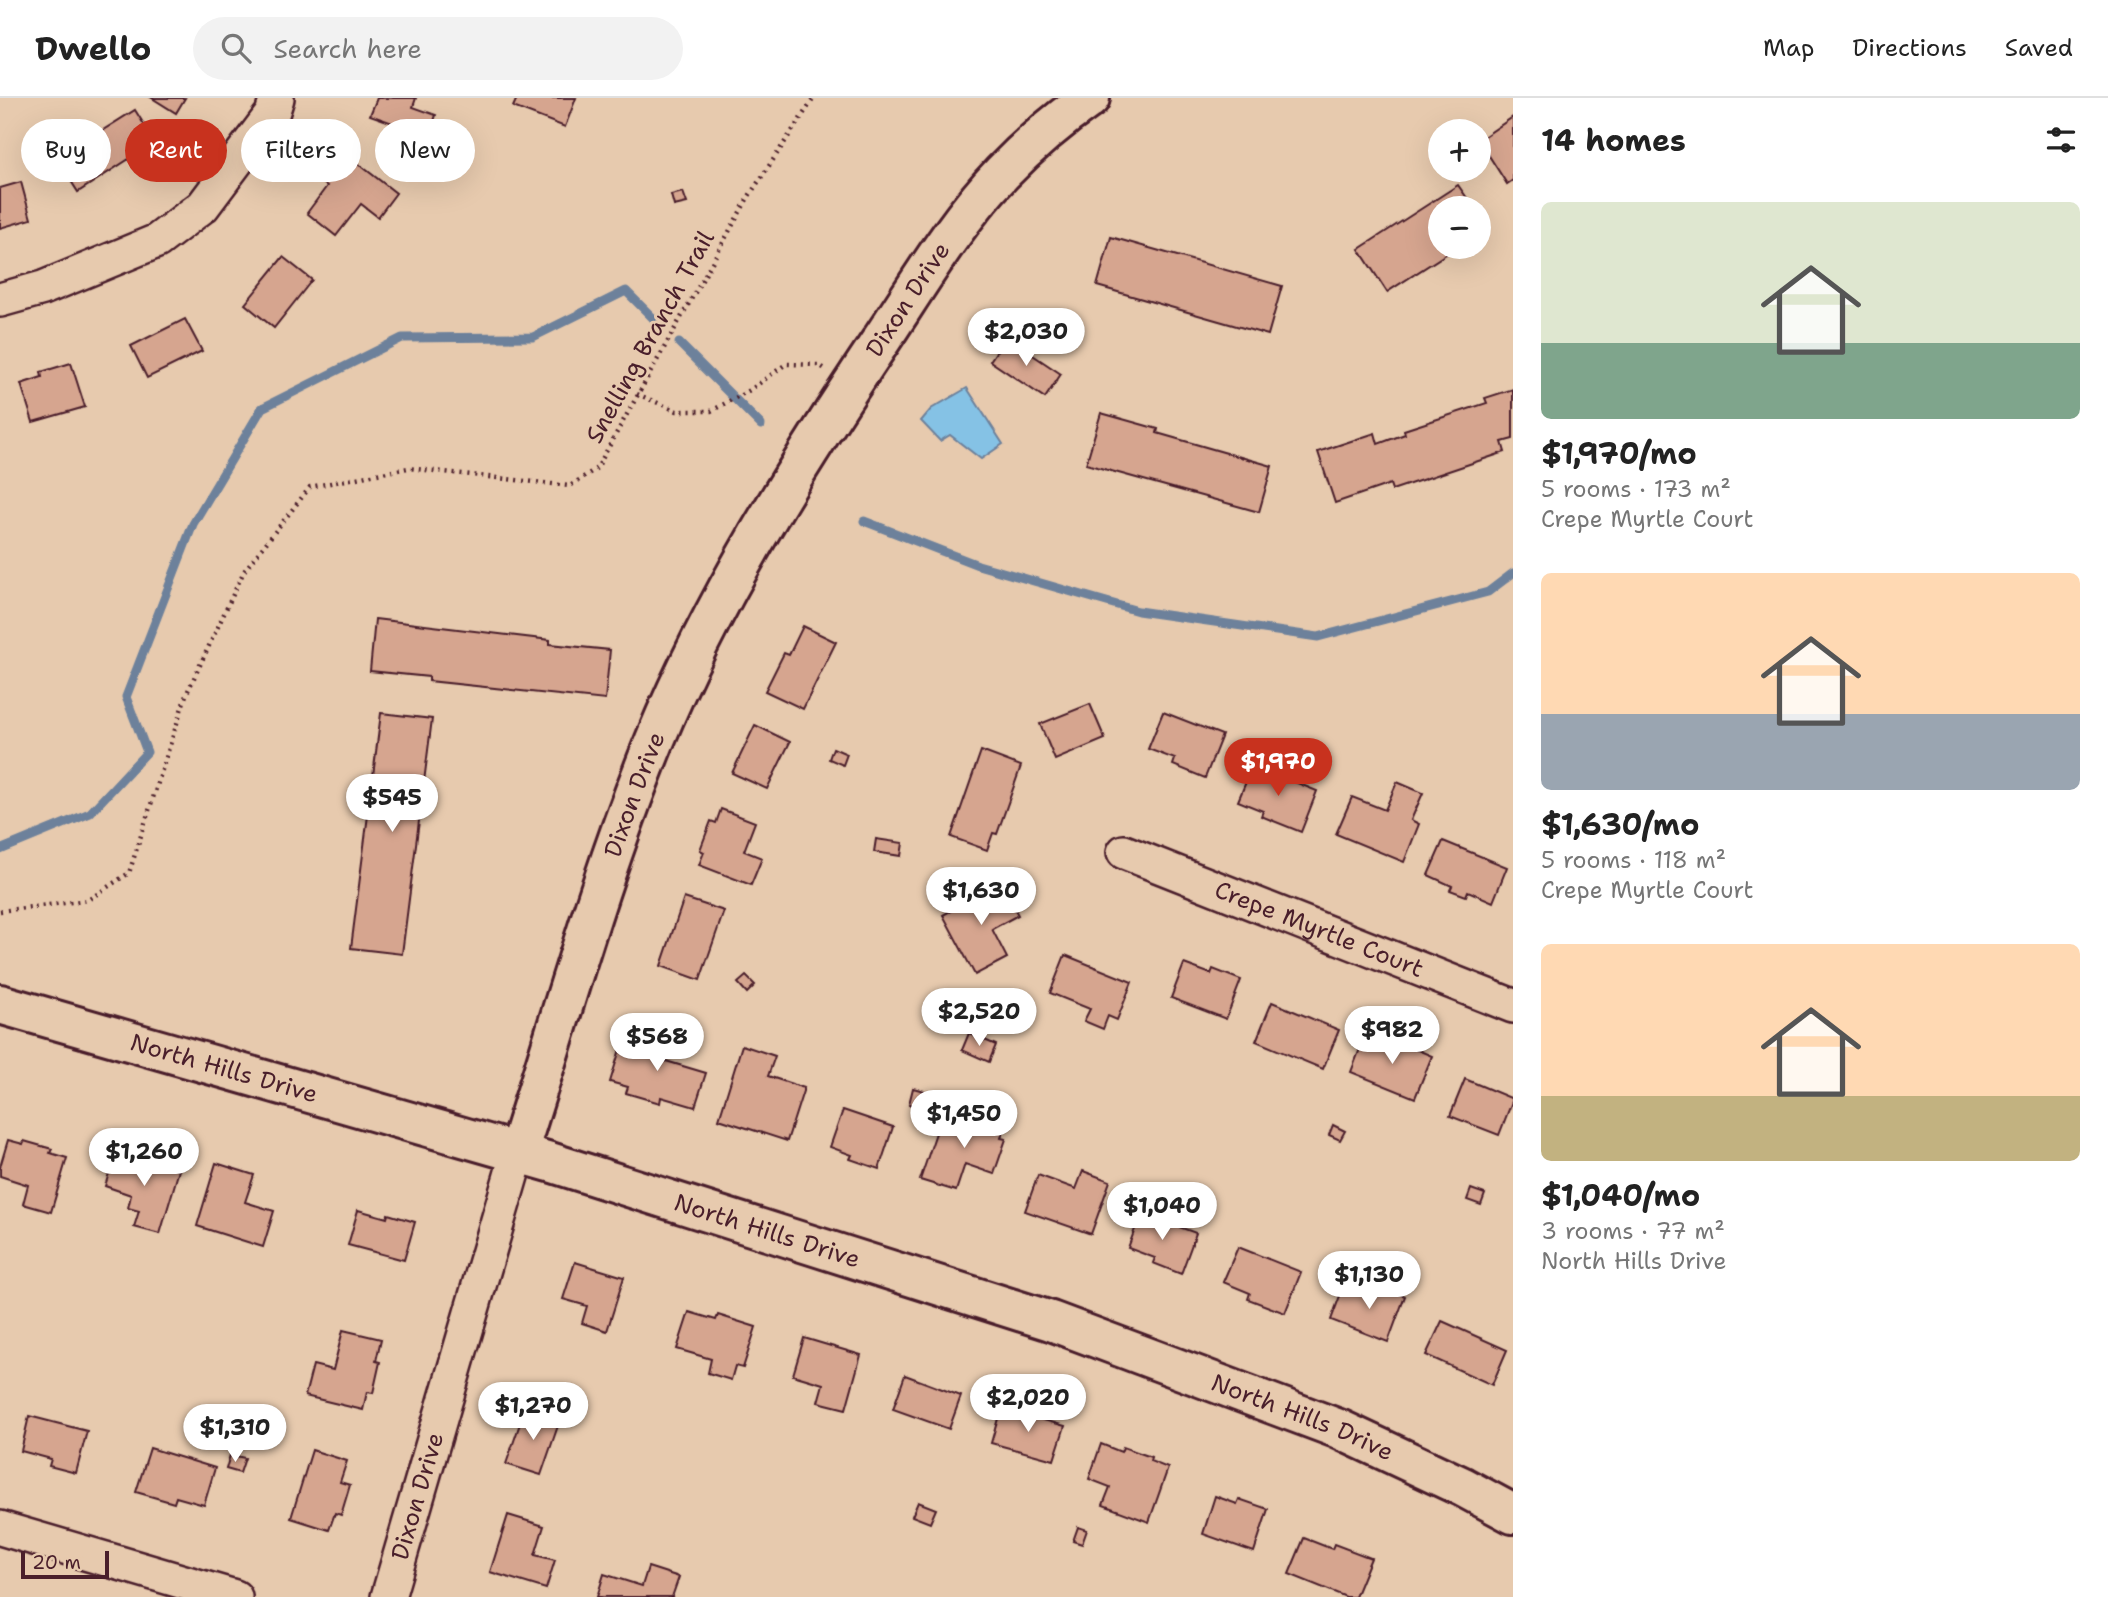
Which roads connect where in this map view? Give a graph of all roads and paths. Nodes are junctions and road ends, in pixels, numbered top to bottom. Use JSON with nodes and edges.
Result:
{"nodes":[{"id":1,"x":277,"y":98,"type":"edge"},
{"id":2,"x":814,"y":98,"type":"edge"},
{"id":3,"x":1090,"y":98,"type":"edge"},
{"id":4,"x":0,"y":300,"type":"edge"},
{"id":5,"x":852,"y":384,"type":"junction"},
{"id":6,"x":637,"y":394,"type":"junction"},
{"id":7,"x":1124,"y":852,"type":"dead end"},
{"id":8,"x":0,"y":911,"type":"edge"},
{"id":9,"x":0,"y":1004,"type":"edge"},
{"id":10,"x":1513,"y":1006,"type":"edge"},
{"id":11,"x":519,"y":1152,"type":"junction"},
{"id":12,"x":1513,"y":1514,"type":"edge"},
{"id":13,"x":0,"y":1528,"type":"edge"},
{"id":14,"x":236,"y":1597,"type":"edge"},
{"id":15,"x":388,"y":1597,"type":"edge"}],
"edges":[{"from":1,"to":4,"type":"street"},
{"from":2,"to":6,"type":"path","name":"Snelling Branch Trail"},
{"from":3,"to":5,"type":"main road","name":"Dixon Drive"},
{"from":5,"to":6,"type":"path"},
{"from":5,"to":11,"type":"main road","name":"Dixon Drive"},
{"from":6,"to":8,"type":"path","name":"Snelling Branch Trail"},
{"from":7,"to":10,"type":"street","name":"Crepe Myrtle Court"},
{"from":9,"to":11,"type":"main road","name":"North Hills Drive"},
{"from":11,"to":12,"type":"main road","name":"North Hills Drive"},
{"from":11,"to":15,"type":"street","name":"Dixon Drive"},
{"from":13,"to":14,"type":"street"}]}
